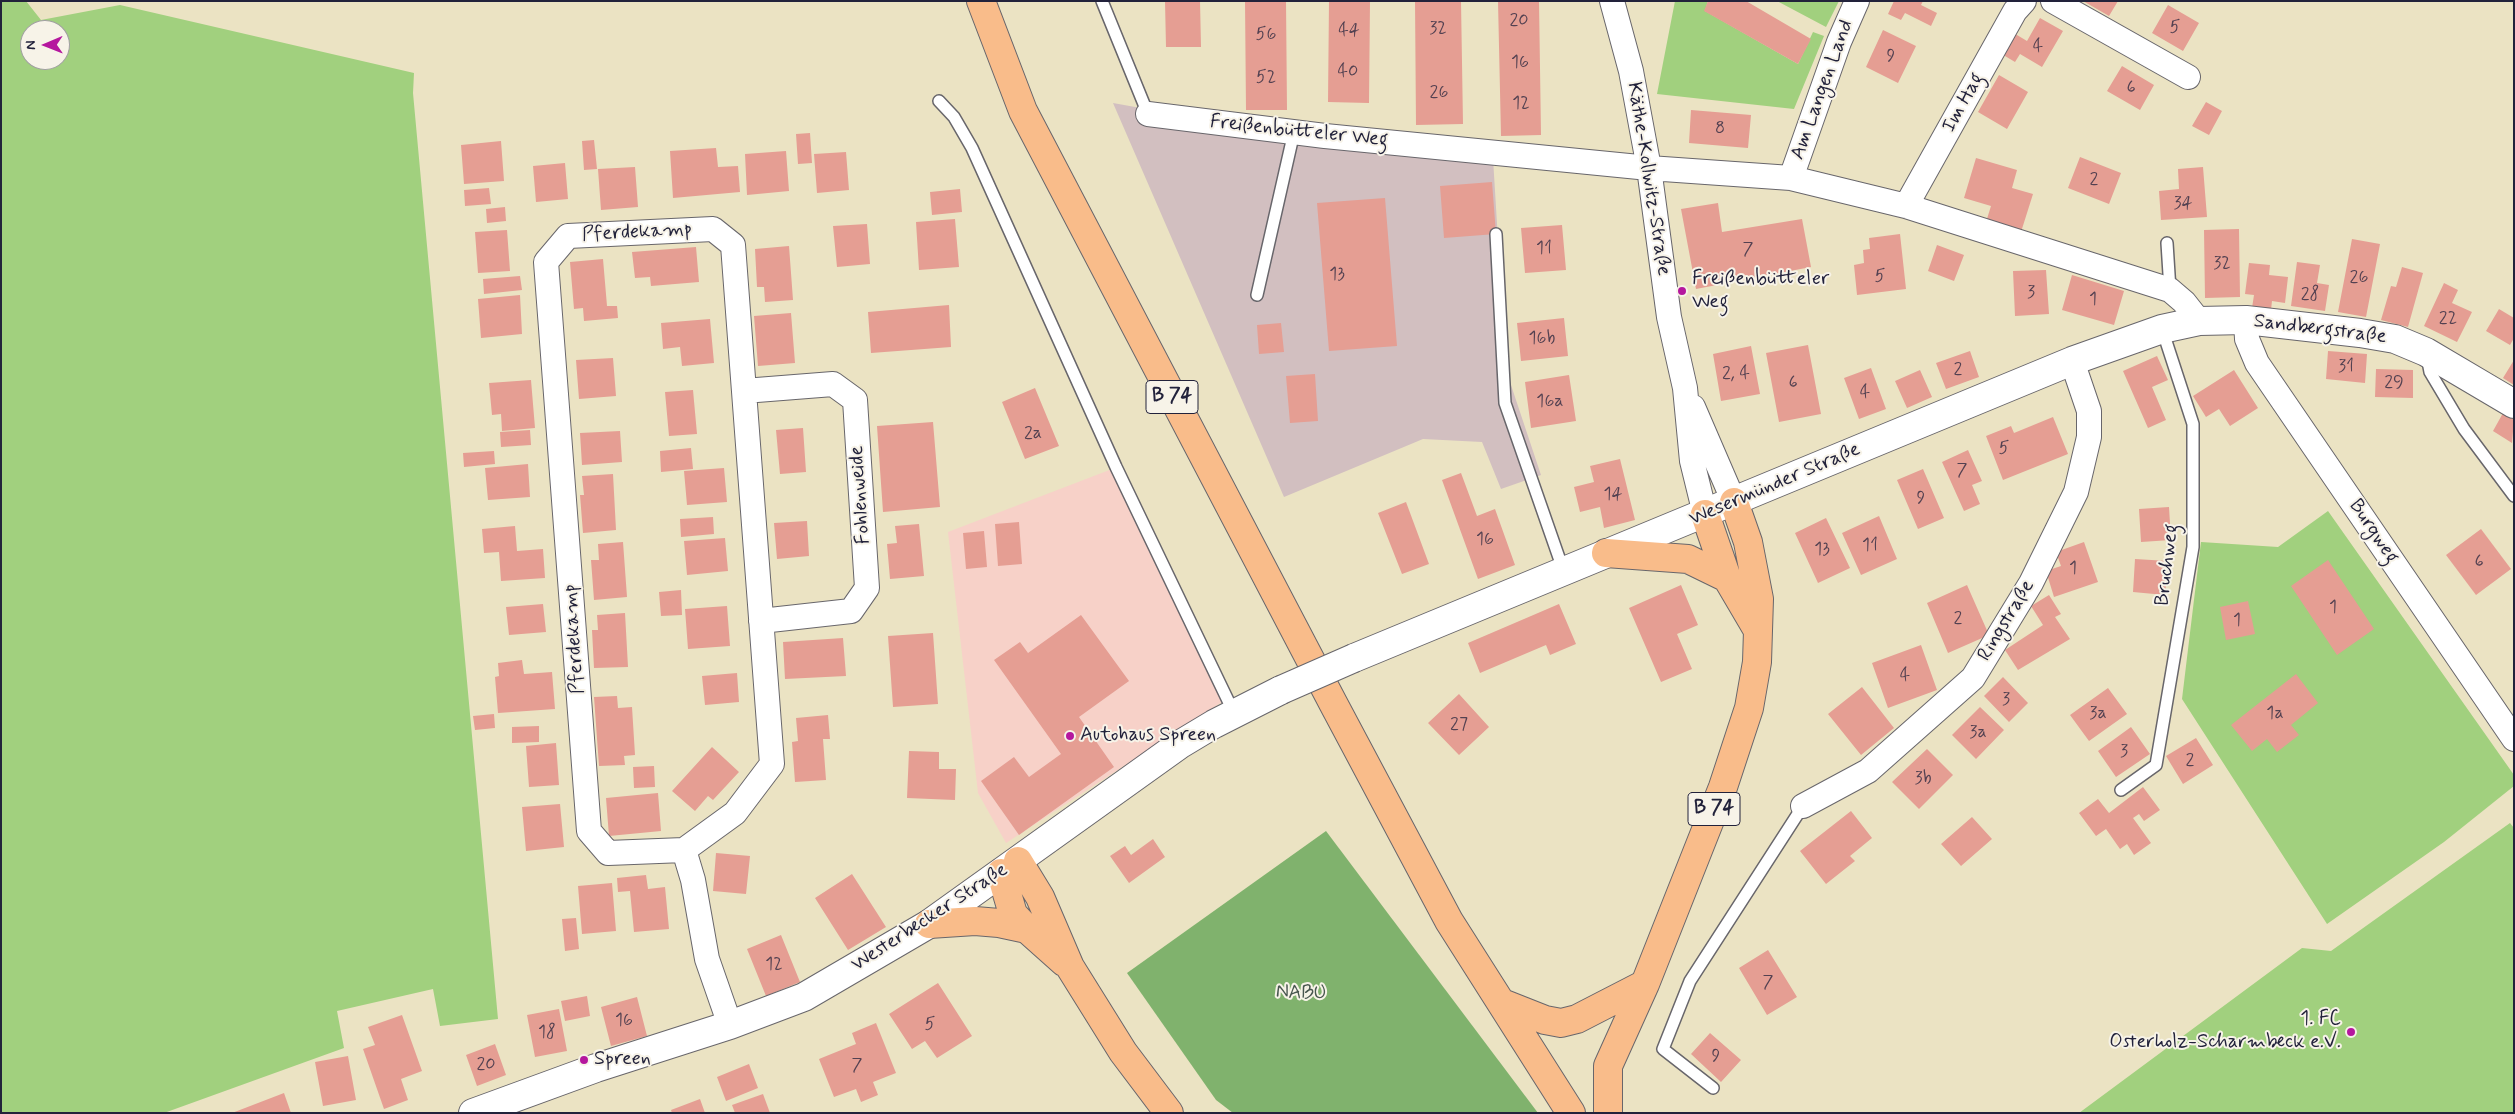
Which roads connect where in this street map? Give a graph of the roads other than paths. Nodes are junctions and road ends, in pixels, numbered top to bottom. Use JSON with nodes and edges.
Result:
{"nodes":[{"id":1,"x":981,"y":1,"type":"edge"},
{"id":2,"x":1102,"y":1,"type":"edge"},
{"id":3,"x":1612,"y":1,"type":"edge"},
{"id":4,"x":1857,"y":1,"type":"edge"},
{"id":5,"x":2024,"y":1,"type":"edge"},
{"id":6,"x":2053,"y":1,"type":"edge"},
{"id":7,"x":2188,"y":77,"type":"dead end"},
{"id":8,"x":939,"y":100,"type":"dead end"},
{"id":9,"x":1148,"y":114,"type":"joint"},
{"id":10,"x":1294,"y":132,"type":"junction"},
{"id":11,"x":1650,"y":168,"type":"junction"},
{"id":12,"x":1791,"y":178,"type":"junction"},
{"id":13,"x":1906,"y":206,"type":"junction"},
{"id":14,"x":1496,"y":234,"type":"dead end"},
{"id":15,"x":2167,"y":243,"type":"dead end"},
{"id":16,"x":2170,"y":290,"type":"junction"},
{"id":17,"x":1256,"y":295,"type":"dead end"},
{"id":18,"x":2246,"y":320,"type":"junction"},
{"id":19,"x":2200,"y":321,"type":"junction"},
{"id":20,"x":2162,"y":329,"type":"junction"},
{"id":21,"x":2426,"y":352,"type":"junction"},
{"id":22,"x":2072,"y":361,"type":"junction"},
{"id":23,"x":1685,"y":388,"type":"junction"},
{"id":24,"x":744,"y":391,"type":"junction"},
{"id":25,"x":2514,"y":404,"type":"edge"},
{"id":26,"x":2514,"y":496,"type":"edge"},
{"id":27,"x":1734,"y":502,"type":"junction"},
{"id":28,"x":1705,"y":514,"type":"junction"},
{"id":29,"x":1606,"y":554,"type":"junction"},
{"id":30,"x":1564,"y":572,"type":"junction"},
{"id":31,"x":1727,"y":578,"type":"junction"},
{"id":32,"x":762,"y":621,"type":"junction"},
{"id":33,"x":1756,"y":629,"type":"junction"},
{"id":34,"x":1354,"y":658,"type":"joint"},
{"id":35,"x":1234,"y":713,"type":"junction"},
{"id":36,"x":2514,"y":739,"type":"edge"},
{"id":37,"x":2121,"y":790,"type":"dead end"},
{"id":38,"x":1803,"y":806,"type":"joint"},
{"id":39,"x":684,"y":850,"type":"junction"},
{"id":40,"x":1009,"y":867,"type":"junction"},
{"id":41,"x":928,"y":924,"type":"junction"},
{"id":42,"x":1027,"y":929,"type":"junction"},
{"id":43,"x":1070,"y":967,"type":"junction"},
{"id":44,"x":1645,"y":984,"type":"junction"},
{"id":45,"x":1502,"y":1003,"type":"junction"},
{"id":46,"x":730,"y":1026,"type":"junction"},
{"id":47,"x":1713,"y":1088,"type":"dead end"},
{"id":48,"x":473,"y":1113,"type":"edge"},
{"id":49,"x":1169,"y":1113,"type":"edge"},
{"id":50,"x":1571,"y":1113,"type":"edge"},
{"id":51,"x":1608,"y":1113,"type":"edge"}],
"edges":[{"from":1,"to":45,"type":"main road","number":"B 74"},
{"from":2,"to":9,"type":"lane"},
{"from":3,"to":11,"type":"street","name":"Käthe-Kollwitz-Straße"},
{"from":4,"to":12,"type":"street","name":"Am Langen Land"},
{"from":5,"to":13,"type":"street","name":"Im Hag"},
{"from":6,"to":7,"type":"street"},
{"from":8,"to":35,"type":"lane"},
{"from":9,"to":10,"type":"street","name":"Freißenbütteler Weg"},
{"from":10,"to":11,"type":"street","name":"Freißenbütteler Weg"},
{"from":10,"to":17,"type":"lane"},
{"from":11,"to":12,"type":"street","name":"Freißenbütteler Weg"},
{"from":11,"to":23,"type":"street","name":"Käthe-Kollwitz-Straße"},
{"from":12,"to":13,"type":"street","name":"Freißenbütteler Weg"},
{"from":13,"to":16,"type":"street","name":"Freißenbütteler Weg"},
{"from":14,"to":30,"type":"lane"},
{"from":15,"to":16,"type":"lane"},
{"from":16,"to":19,"type":"street","name":"Freißenbütteler Weg"},
{"from":18,"to":19,"type":"street","name":"Sandbergstraße"},
{"from":18,"to":21,"type":"street","name":"Sandbergstraße"},
{"from":18,"to":36,"type":"street","name":"Burgweg"},
{"from":19,"to":20,"type":"street","name":"Wesermünder Straße"},
{"from":20,"to":22,"type":"street","name":"Wesermünder Straße"},
{"from":20,"to":37,"type":"lane","name":"Bruchweg"},
{"from":21,"to":25,"type":"street","name":"Sandbergstraße"},
{"from":21,"to":26,"type":"lane"},
{"from":22,"to":27,"type":"street","name":"Wesermünder Straße"},
{"from":22,"to":38,"type":"street","name":"Ringstraße"},
{"from":23,"to":27,"type":"street","name":"Käthe-Kollwitz-Straße"},
{"from":23,"to":28,"type":"street","name":"Käthe-Kollwitz-Straße"},
{"from":24,"to":32,"type":"street","name":"Pferdekamp"},
{"from":24,"to":32,"type":"street","name":"Fohlenweide"},
{"from":24,"to":39,"type":"street","name":"Pferdekamp"},
{"from":27,"to":28,"type":"street","name":"Wesermünder Straße"},
{"from":27,"to":33,"type":"main road"},
{"from":28,"to":29,"type":"street","name":"Wesermünder Straße"},
{"from":28,"to":31,"type":"main road","number":"B 74"},
{"from":29,"to":30,"type":"street","name":"Wesermünder Straße"},
{"from":29,"to":31,"type":"main road"},
{"from":30,"to":34,"type":"street","name":"Wesermünder Straße"},
{"from":31,"to":33,"type":"main road","number":"B 74"},
{"from":32,"to":39,"type":"street","name":"Pferdekamp"},
{"from":33,"to":44,"type":"main road","number":"B 74"},
{"from":34,"to":35,"type":"street","name":"Westerbecker Straße","bridge":true},
{"from":35,"to":40,"type":"street","name":"Westerbecker Straße"},
{"from":38,"to":47,"type":"lane"},
{"from":39,"to":46,"type":"street"},
{"from":40,"to":41,"type":"street","name":"Westerbecker Straße"},
{"from":40,"to":42,"type":"main road"},
{"from":40,"to":43,"type":"main road"},
{"from":41,"to":42,"type":"main road"},
{"from":41,"to":46,"type":"street","name":"Westerbecker Straße"},
{"from":42,"to":43,"type":"main road"},
{"from":43,"to":49,"type":"main road"},
{"from":44,"to":45,"type":"main road"},
{"from":44,"to":51,"type":"main road"},
{"from":45,"to":50,"type":"main road","number":"B 74"},
{"from":46,"to":48,"type":"street","name":"Westerbecker Straße"}]}
